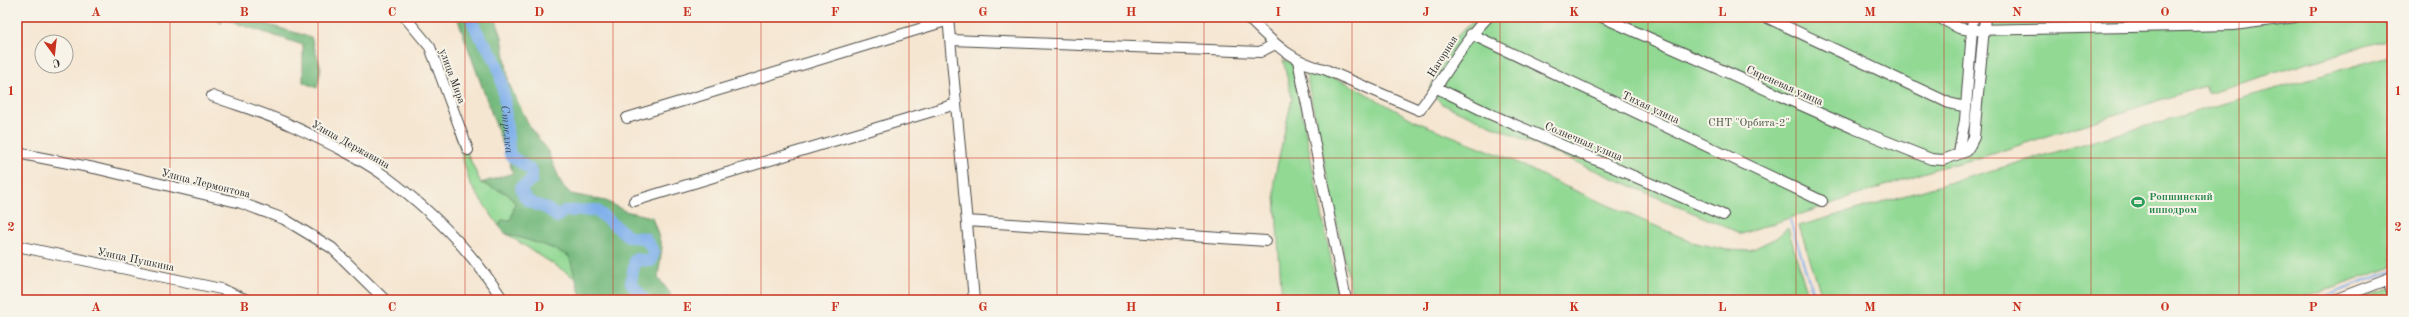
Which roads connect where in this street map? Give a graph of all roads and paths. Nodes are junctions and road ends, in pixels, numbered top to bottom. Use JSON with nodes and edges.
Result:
{"nodes":[{"id":1,"x":405,"y":17,"type":"edge"},
{"id":2,"x":1247,"y":17,"type":"edge"},
{"id":3,"x":1488,"y":17,"type":"edge"},
{"id":4,"x":1602,"y":17,"type":"edge"},
{"id":5,"x":1766,"y":17,"type":"edge"},
{"id":6,"x":1938,"y":17,"type":"edge"},
{"id":7,"x":1973,"y":17,"type":"edge"},
{"id":8,"x":1986,"y":17,"type":"edge"},
{"id":9,"x":2295,"y":17,"type":"edge"},
{"id":10,"x":949,"y":19,"type":"edge"},
{"id":11,"x":1971,"y":30,"type":"junction"},
{"id":12,"x":1985,"y":30,"type":"junction"},
{"id":13,"x":1471,"y":34,"type":"junction"},
{"id":14,"x":951,"y":40,"type":"junction"},
{"id":15,"x":1276,"y":44,"type":"junction"},
{"id":16,"x":1298,"y":60,"type":"junction"},
{"id":17,"x":1437,"y":88,"type":"junction"},
{"id":18,"x":212,"y":96,"type":"dead end"},
{"id":19,"x":956,"y":104,"type":"junction"},
{"id":20,"x":1966,"y":107,"type":"junction"},
{"id":21,"x":627,"y":118,"type":"dead end"},
{"id":22,"x":468,"y":150,"type":"dead end"},
{"id":23,"x":1959,"y":152,"type":"junction"},
{"id":24,"x":17,"y":154,"type":"edge"},
{"id":25,"x":634,"y":201,"type":"dead end"},
{"id":26,"x":1822,"y":201,"type":"dead end"},
{"id":27,"x":1722,"y":215,"type":"dead end"},
{"id":28,"x":967,"y":221,"type":"junction"},
{"id":29,"x":1266,"y":241,"type":"dead end"},
{"id":30,"x":17,"y":246,"type":"edge"},
{"id":31,"x":2390,"y":279,"type":"edge"},
{"id":32,"x":2392,"y":291,"type":"edge"},
{"id":33,"x":247,"y":300,"type":"edge"},
{"id":34,"x":385,"y":300,"type":"edge"},
{"id":35,"x":503,"y":300,"type":"edge"},
{"id":36,"x":974,"y":300,"type":"edge"},
{"id":37,"x":1346,"y":300,"type":"edge"},
{"id":38,"x":2334,"y":300,"type":"edge"}],
"edges":[{"from":1,"to":22,"type":"street","name":"улица Мира"},
{"from":2,"to":15,"type":"street"},
{"from":3,"to":13,"type":"street","name":"Нагорная"},
{"from":4,"to":23,"type":"street","name":"Сиреневая улица"},
{"from":5,"to":20,"type":"street"},
{"from":6,"to":11,"type":"street"},
{"from":7,"to":11,"type":"street"},
{"from":8,"to":12,"type":"street"},
{"from":9,"to":12,"type":"street"},
{"from":10,"to":14,"type":"street"},
{"from":10,"to":21,"type":"street"},
{"from":11,"to":12,"type":"street"},
{"from":11,"to":20,"type":"street"},
{"from":12,"to":23,"type":"street","name":"Сиреневая улица"},
{"from":13,"to":17,"type":"street","name":"Нагорная"},
{"from":13,"to":26,"type":"street","name":"Тихая улица"},
{"from":14,"to":15,"type":"street"},
{"from":14,"to":19,"type":"street"},
{"from":15,"to":16,"type":"street"},
{"from":16,"to":17,"type":"street","name":"Нагорная"},
{"from":16,"to":37,"type":"street"},
{"from":17,"to":27,"type":"street","name":"Солнечная улица"},
{"from":18,"to":35,"type":"street","name":"Улица Державина"},
{"from":19,"to":25,"type":"street"},
{"from":19,"to":28,"type":"street"},
{"from":20,"to":23,"type":"street"},
{"from":24,"to":34,"type":"street","name":"Улица Лермонтова"},
{"from":28,"to":29,"type":"street"},
{"from":28,"to":36,"type":"street"},
{"from":30,"to":33,"type":"street","name":"Улица Пушкина"},
{"from":31,"to":32,"type":"street"},
{"from":31,"to":38,"type":"street"}]}
